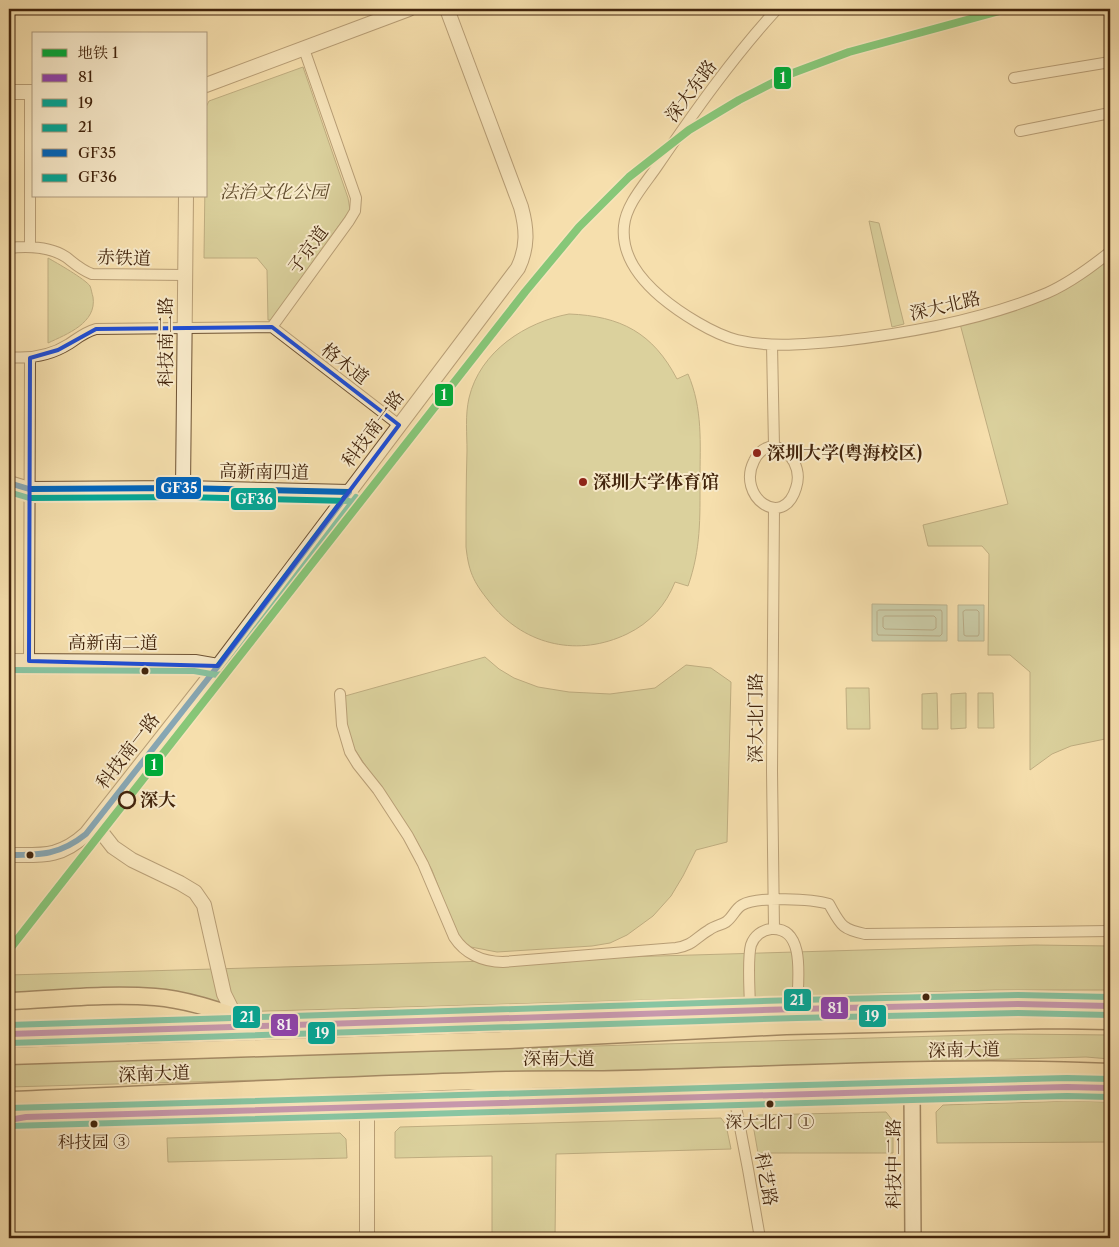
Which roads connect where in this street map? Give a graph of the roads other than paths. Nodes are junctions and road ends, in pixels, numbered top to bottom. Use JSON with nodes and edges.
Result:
{"nodes":[{"id":1,"x":409,"y":9,"type":"edge"},
{"id":2,"x":448,"y":9,"type":"edge"},
{"id":3,"x":777,"y":9,"type":"edge"},
{"id":4,"x":304,"y":49,"type":"junction"},
{"id":5,"x":1110,"y":62,"type":"edge"},
{"id":6,"x":1014,"y":78,"type":"dead end"},
{"id":7,"x":208,"y":84,"type":"edge"},
{"id":8,"x":9,"y":92,"type":"edge"},
{"id":9,"x":32,"y":92,"type":"edge"},
{"id":10,"x":1110,"y":113,"type":"edge"},
{"id":11,"x":1020,"y":131,"type":"dead end"},
{"id":12,"x":186,"y":198,"type":"edge"},
{"id":13,"x":30,"y":247,"type":"junction"},
{"id":14,"x":9,"y":248,"type":"edge"},
{"id":15,"x":1110,"y":252,"type":"edge"},
{"id":16,"x":185,"y":275,"type":"junction"},
{"id":17,"x":272,"y":327,"type":"junction"},
{"id":18,"x":185,"y":328,"type":"junction"},
{"id":19,"x":772,"y":345,"type":"junction"},
{"id":20,"x":9,"y":357,"type":"edge"},
{"id":21,"x":30,"y":358,"type":"junction"},
{"id":22,"x":399,"y":426,"type":"junction"},
{"id":23,"x":774,"y":446,"type":"junction"},
{"id":24,"x":9,"y":483,"type":"edge"},
{"id":25,"x":183,"y":488,"type":"junction"},
{"id":26,"x":29,"y":489,"type":"junction"},
{"id":27,"x":349,"y":492,"type":"junction"},
{"id":28,"x":9,"y":494,"type":"edge"},
{"id":29,"x":774,"y":508,"type":"junction"},
{"id":30,"x":9,"y":661,"type":"edge"},
{"id":31,"x":29,"y":661,"type":"junction"},
{"id":32,"x":218,"y":666,"type":"junction"},
{"id":33,"x":340,"y":694,"type":"dead end"},
{"id":34,"x":94,"y":824,"type":"junction"},
{"id":35,"x":9,"y":855,"type":"edge"},
{"id":36,"x":774,"y":900,"type":"junction"},
{"id":37,"x":774,"y":929,"type":"junction"},
{"id":38,"x":1110,"y":931,"type":"edge"},
{"id":39,"x":9,"y":1001,"type":"edge"},
{"id":40,"x":1110,"y":1006,"type":"edge"},
{"id":41,"x":797,"y":1009,"type":"junction"},
{"id":42,"x":750,"y":1010,"type":"junction"},
{"id":43,"x":235,"y":1016,"type":"junction"},
{"id":44,"x":443,"y":1020,"type":"junction"},
{"id":45,"x":1110,"y":1021,"type":"edge"},
{"id":46,"x":916,"y":1022,"type":"junction"},
{"id":47,"x":266,"y":1026,"type":"junction"},
{"id":48,"x":153,"y":1029,"type":"junction"},
{"id":49,"x":627,"y":1033,"type":"junction"},
{"id":50,"x":9,"y":1034,"type":"edge"},
{"id":51,"x":70,"y":1054,"type":"junction"},
{"id":52,"x":9,"y":1056,"type":"edge"},
{"id":53,"x":901,"y":1071,"type":"junction"},
{"id":54,"x":1110,"y":1072,"type":"edge"},
{"id":55,"x":629,"y":1079,"type":"junction"},
{"id":56,"x":1067,"y":1087,"type":"junction"},
{"id":57,"x":1110,"y":1088,"type":"edge"},
{"id":58,"x":912,"y":1091,"type":"junction"},
{"id":59,"x":127,"y":1095,"type":"junction"},
{"id":60,"x":734,"y":1096,"type":"junction"},
{"id":61,"x":9,"y":1100,"type":"edge"},
{"id":62,"x":412,"y":1106,"type":"junction"},
{"id":63,"x":367,"y":1107,"type":"junction"},
{"id":64,"x":267,"y":1110,"type":"junction"},
{"id":65,"x":26,"y":1117,"type":"joint"},
{"id":66,"x":9,"y":1119,"type":"edge"},
{"id":67,"x":367,"y":1238,"type":"edge"},
{"id":68,"x":760,"y":1238,"type":"edge"},
{"id":69,"x":913,"y":1238,"type":"edge"}],
"edges":[{"from":1,"to":4,"type":"street"},
{"from":2,"to":22,"type":"street","name":"科技南一路"},
{"from":3,"to":19,"type":"street","name":"深大东路"},
{"from":4,"to":7,"type":"street"},
{"from":4,"to":17,"type":"street","name":"子京道"},
{"from":5,"to":6,"type":"street"},
{"from":8,"to":9,"type":"street"},
{"from":9,"to":13,"type":"street"},
{"from":10,"to":11,"type":"street"},
{"from":12,"to":16,"type":"street","name":"科技南二路"},
{"from":13,"to":14,"type":"street","name":"赤铁道"},
{"from":13,"to":16,"type":"street","name":"赤铁道"},
{"from":15,"to":19,"type":"street","name":"深大北路"},
{"from":16,"to":18,"type":"street","name":"科技南二路"},
{"from":17,"to":18,"type":"street"},
{"from":17,"to":22,"type":"street","name":"格木道"},
{"from":18,"to":21,"type":"street"},
{"from":18,"to":25,"type":"street","name":"科技南二路"},
{"from":19,"to":23,"type":"street"},
{"from":20,"to":21,"type":"street"},
{"from":21,"to":26,"type":"street"},
{"from":22,"to":27,"type":"street","name":"科技南一路"},
{"from":23,"to":29,"type":"street"},
{"from":23,"to":29,"type":"street"},
{"from":24,"to":26,"type":"street","name":"高新南四道"},
{"from":25,"to":26,"type":"street","name":"高新南四道"},
{"from":25,"to":27,"type":"street","name":"高新南四道"},
{"from":26,"to":28,"type":"street","name":"高新南四道"},
{"from":26,"to":31,"type":"street"},
{"from":27,"to":32,"type":"street","name":"科技南一路"},
{"from":29,"to":36,"type":"street","name":"深大北门路"},
{"from":30,"to":31,"type":"street","name":"高新南二道"},
{"from":31,"to":32,"type":"street","name":"高新南二道"},
{"from":32,"to":34,"type":"street","name":"科技南一路"},
{"from":33,"to":36,"type":"street"},
{"from":34,"to":35,"type":"street","name":"科技南一路"},
{"from":34,"to":43,"type":"street"},
{"from":36,"to":37,"type":"street","name":"深大北门路"},
{"from":36,"to":38,"type":"street"},
{"from":37,"to":41,"type":"street"},
{"from":37,"to":42,"type":"street"},
{"from":39,"to":43,"type":"main road"},
{"from":40,"to":41,"type":"main road"},
{"from":40,"to":46,"type":"main road"},
{"from":41,"to":42,"type":"main road"},
{"from":42,"to":44,"type":"main road"},
{"from":43,"to":47,"type":"main road"},
{"from":44,"to":47,"type":"main road"},
{"from":44,"to":49,"type":"main road"},
{"from":45,"to":46,"type":"main road","name":"深南大道"},
{"from":46,"to":49,"type":"main road","name":"深南大道"},
{"from":47,"to":48,"type":"main road"},
{"from":48,"to":50,"type":"main road"},
{"from":48,"to":51,"type":"main road"},
{"from":49,"to":51,"type":"main road","name":"深南大道"},
{"from":51,"to":52,"type":"main road","name":"深南大道"},
{"from":53,"to":54,"type":"main road","name":"深南大道"},
{"from":53,"to":55,"type":"main road","name":"深南大道"},
{"from":53,"to":56,"type":"main road"},
{"from":55,"to":59,"type":"main road","name":"深南大道"},
{"from":55,"to":62,"type":"main road"},
{"from":56,"to":57,"type":"main road"},
{"from":56,"to":58,"type":"main road"},
{"from":58,"to":60,"type":"main road"},
{"from":58,"to":69,"type":"main road","name":"科技中二路"},
{"from":59,"to":61,"type":"main road","name":"深南大道"},
{"from":59,"to":64,"type":"main road"},
{"from":60,"to":62,"type":"main road"},
{"from":60,"to":68,"type":"street","name":"科艺路"},
{"from":62,"to":63,"type":"main road"},
{"from":63,"to":64,"type":"main road"},
{"from":63,"to":67,"type":"street"},
{"from":64,"to":65,"type":"main road"},
{"from":65,"to":66,"type":"main road"}]}
